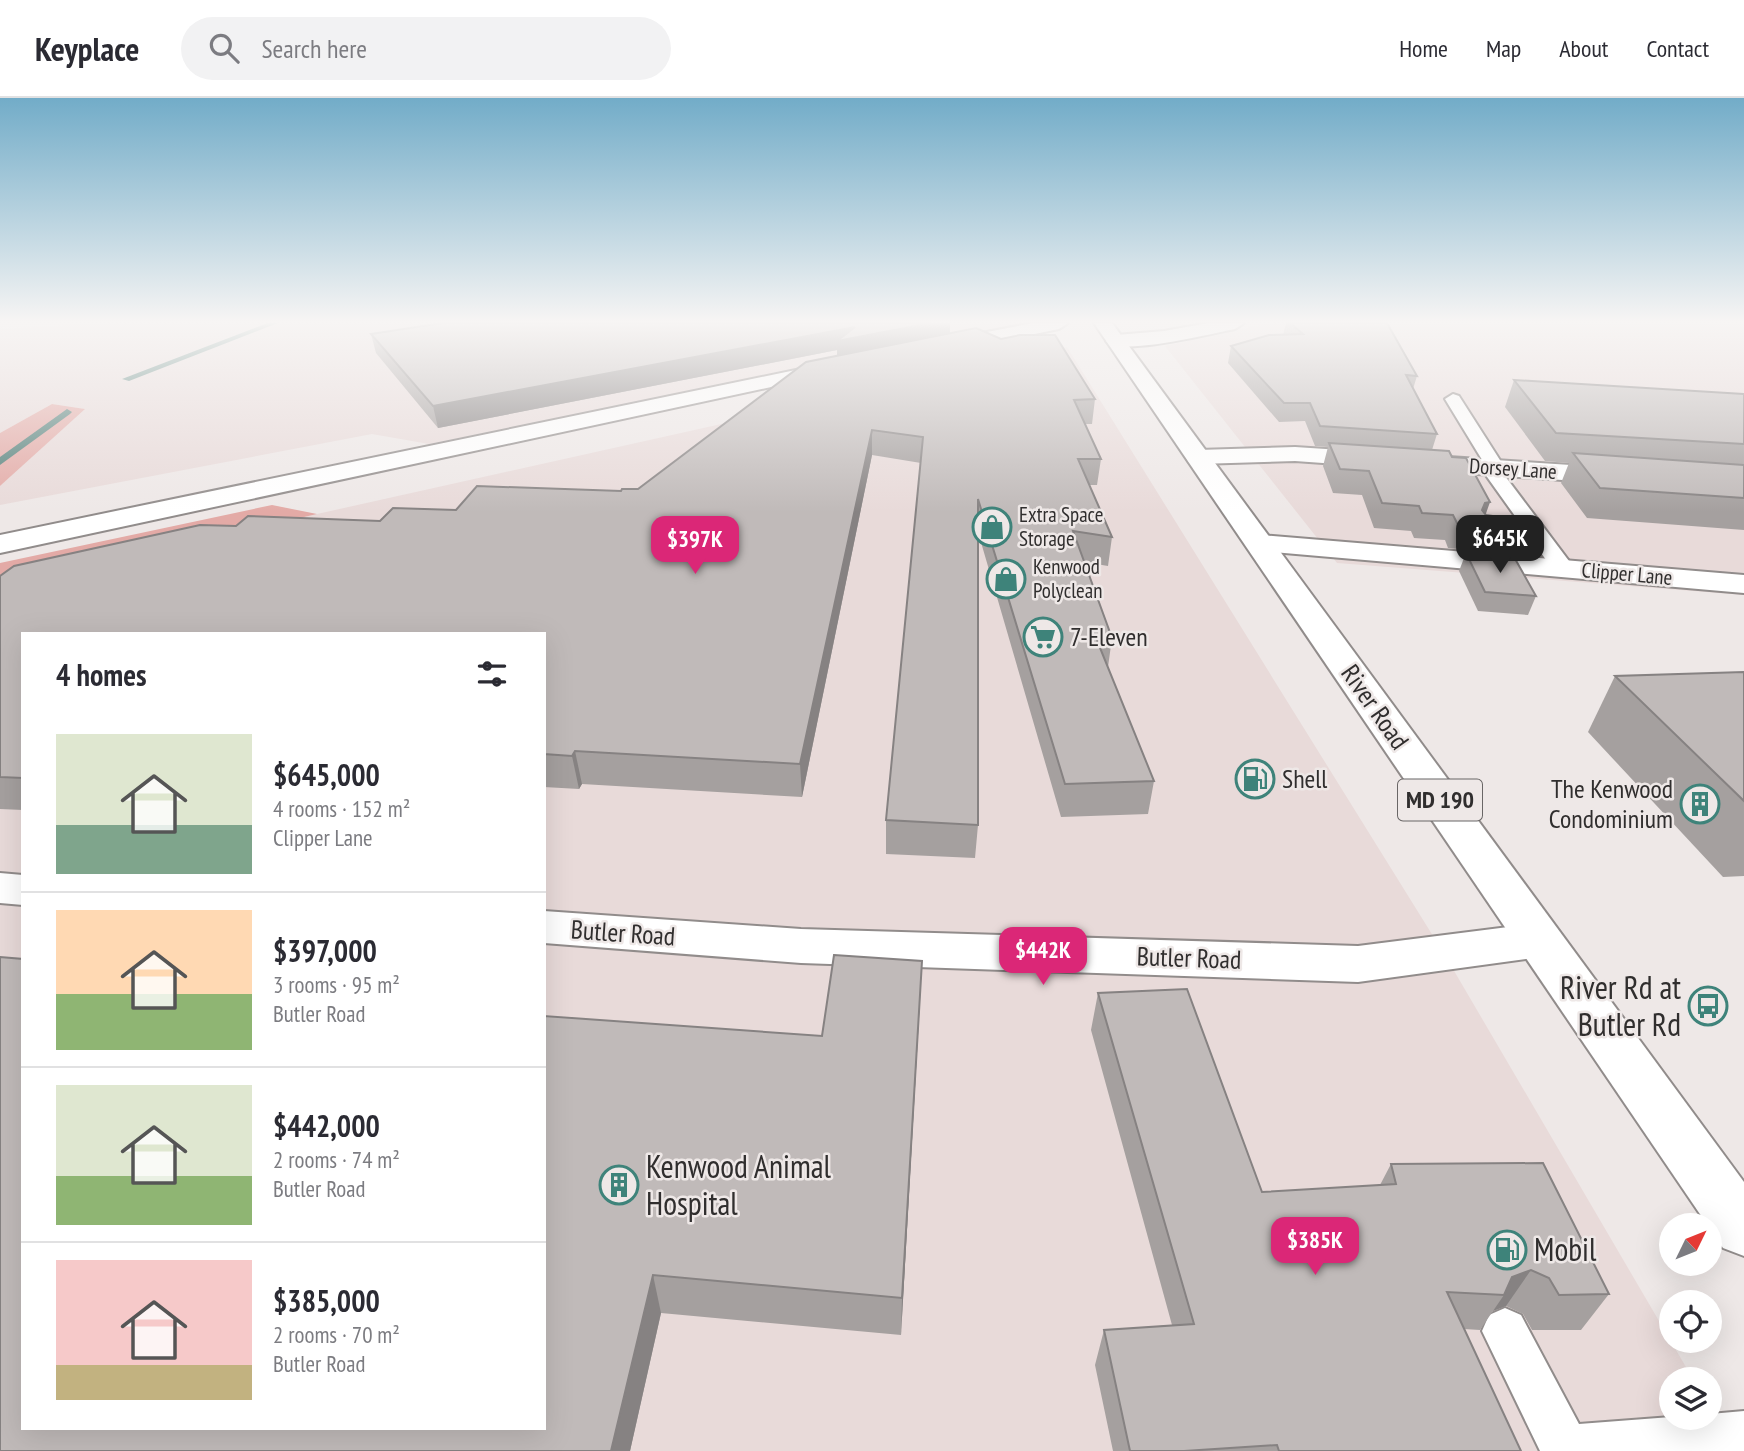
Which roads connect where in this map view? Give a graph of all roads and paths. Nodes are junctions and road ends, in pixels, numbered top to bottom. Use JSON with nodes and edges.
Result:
{"nodes":[{"id":1,"x":750,"y":386,"type":"edge"},
{"id":2,"x":1148,"y":386,"type":"edge"},
{"id":3,"x":1453,"y":399,"type":"dead end"},
{"id":4,"x":1198,"y":457,"type":"junction"},
{"id":5,"x":1492,"y":468,"type":"junction"},
{"id":6,"x":1648,"y":478,"type":"edge"},
{"id":7,"x":1485,"y":533,"type":"edge"},
{"id":8,"x":1541,"y":537,"type":"junction"},
{"id":9,"x":0,"y":544,"type":"edge"},
{"id":10,"x":1260,"y":544,"type":"junction"},
{"id":11,"x":1564,"y":569,"type":"junction"},
{"id":12,"x":1743,"y":584,"type":"edge"},
{"id":13,"x":0,"y":888,"type":"edge"},
{"id":14,"x":21,"y":890,"type":"edge"},
{"id":15,"x":546,"y":928,"type":"edge"},
{"id":16,"x":1539,"y":940,"type":"junction"},
{"id":17,"x":1744,"y":1229,"type":"edge"},
{"id":18,"x":1505,"y":1331,"type":"edge"},
{"id":19,"x":1744,"y":1436,"type":"edge"},
{"id":20,"x":1566,"y":1451,"type":"edge"}],
"edges":[{"from":1,"to":9,"type":"street"},
{"from":2,"to":4,"type":"street","name":"River Road","number":"MD 190"},
{"from":3,"to":5,"type":"lane"},
{"from":4,"to":5,"type":"street","name":"Dorsey Lane"},
{"from":4,"to":10,"type":"street","name":"River Road","number":"MD 190"},
{"from":5,"to":6,"type":"street","name":"Dorsey Lane"},
{"from":5,"to":8,"type":"lane"},
{"from":7,"to":8,"type":"lane"},
{"from":8,"to":11,"type":"lane"},
{"from":10,"to":11,"type":"street","name":"Clipper Lane"},
{"from":10,"to":16,"type":"street","name":"River Road","number":"MD 190"},
{"from":11,"to":12,"type":"street","name":"Clipper Lane"},
{"from":13,"to":14,"type":"street"},
{"from":15,"to":16,"type":"street","name":"Butler Road"},
{"from":16,"to":17,"type":"street","name":"River Road","number":"MD 190"},
{"from":18,"to":20,"type":"lane"},
{"from":19,"to":20,"type":"lane"}]}
